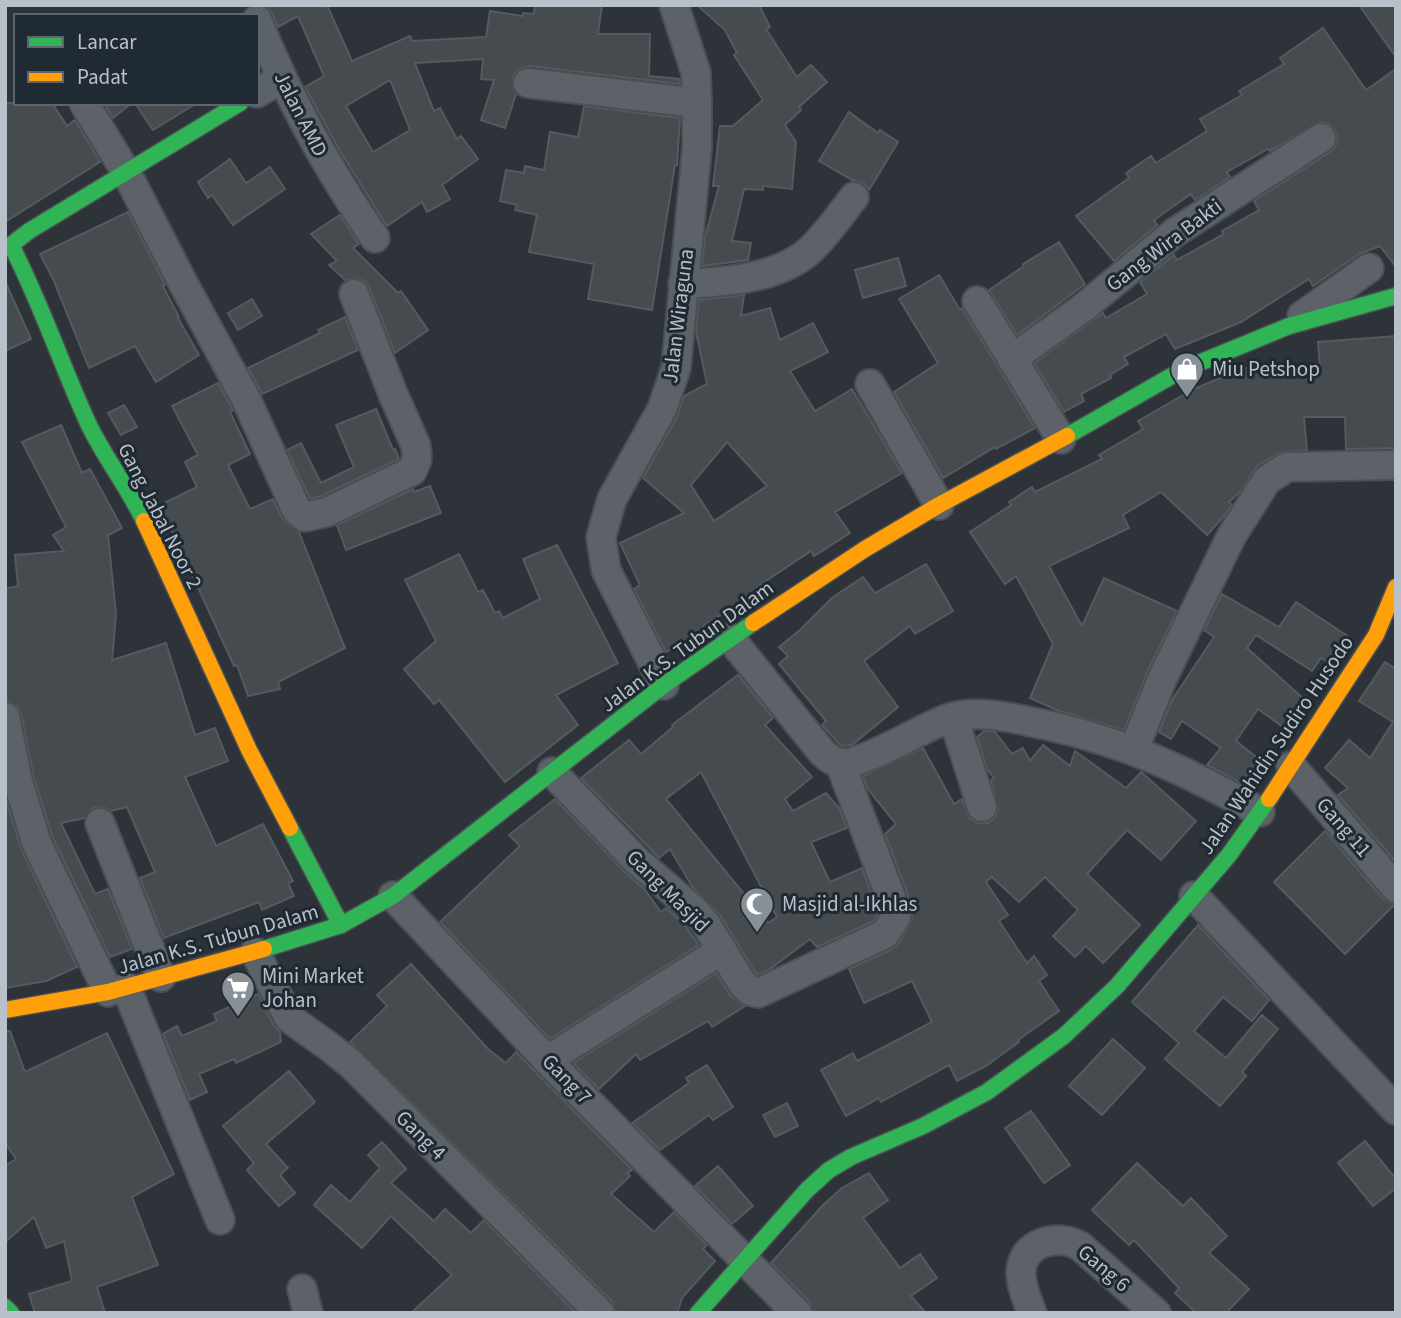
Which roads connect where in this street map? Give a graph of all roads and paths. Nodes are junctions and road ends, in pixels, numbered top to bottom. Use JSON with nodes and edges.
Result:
{"nodes":[{"id":1,"x":674,"y":5,"type":"edge"},
{"id":2,"x":259,"y":25,"type":"edge"},
{"id":3,"x":282,"y":78,"type":"junction"},
{"id":4,"x":528,"y":83,"type":"dead end"},
{"id":5,"x":259,"y":92,"type":"edge"},
{"id":6,"x":697,"y":103,"type":"junction"},
{"id":7,"x":84,"y":105,"type":"edge"},
{"id":8,"x":237,"y":105,"type":"edge"},
{"id":9,"x":1321,"y":138,"type":"dead end"},
{"id":10,"x":126,"y":172,"type":"junction"},
{"id":11,"x":854,"y":197,"type":"dead end"},
{"id":12,"x":375,"y":238,"type":"dead end"},
{"id":13,"x":8,"y":240,"type":"edge"},
{"id":14,"x":1369,"y":268,"type":"dead end"},
{"id":15,"x":683,"y":284,"type":"junction"},
{"id":16,"x":354,"y":295,"type":"dead end"},
{"id":17,"x":1396,"y":296,"type":"edge"},
{"id":18,"x":978,"y":301,"type":"dead end"},
{"id":19,"x":1289,"y":326,"type":"junction"},
{"id":20,"x":1012,"y":359,"type":"junction"},
{"id":21,"x":870,"y":384,"type":"dead end"},
{"id":22,"x":1061,"y":439,"type":"junction"},
{"id":23,"x":1396,"y":465,"type":"edge"},
{"id":24,"x":939,"y":505,"type":"junction"},
{"id":25,"x":1396,"y":587,"type":"edge"},
{"id":26,"x":730,"y":638,"type":"junction"},
{"id":27,"x":664,"y":685,"type":"junction"},
{"id":28,"x":5,"y":717,"type":"edge"},
{"id":29,"x":953,"y":717,"type":"junction"},
{"id":30,"x":1134,"y":749,"type":"junction"},
{"id":31,"x":840,"y":763,"type":"junction"},
{"id":32,"x":1291,"y":766,"type":"junction"},
{"id":33,"x":552,"y":772,"type":"junction"},
{"id":34,"x":982,"y":807,"type":"dead end"},
{"id":35,"x":1260,"y":812,"type":"junction"},
{"id":36,"x":100,"y":823,"type":"dead end"},
{"id":37,"x":1396,"y":888,"type":"edge"},
{"id":38,"x":393,"y":896,"type":"junction"},
{"id":39,"x":1194,"y":896,"type":"junction"},
{"id":40,"x":341,"y":925,"type":"junction"},
{"id":41,"x":722,"y":950,"type":"junction"},
{"id":42,"x":255,"y":952,"type":"junction"},
{"id":43,"x":161,"y":977,"type":"junction"},
{"id":44,"x":117,"y":989,"type":"junction"},
{"id":45,"x":5,"y":1010,"type":"edge"},
{"id":46,"x":547,"y":1060,"type":"junction"},
{"id":47,"x":1396,"y":1110,"type":"edge"},
{"id":48,"x":220,"y":1220,"type":"dead end"},
{"id":49,"x":743,"y":1261,"type":"junction"},
{"id":50,"x":5,"y":1307,"type":"edge"},
{"id":51,"x":11,"y":1313,"type":"edge"},
{"id":52,"x":600,"y":1313,"type":"edge"},
{"id":53,"x":698,"y":1313,"type":"edge"},
{"id":54,"x":796,"y":1313,"type":"edge"},
{"id":55,"x":1032,"y":1313,"type":"edge"},
{"id":56,"x":1156,"y":1313,"type":"edge"}],
"edges":[{"from":1,"to":6,"type":"street","name":"Jalan Wiraguna"},
{"from":2,"to":3,"type":"street","name":"Jalan AMD"},
{"from":3,"to":5,"type":"street"},
{"from":3,"to":12,"type":"street","name":"Jalan AMD"},
{"from":4,"to":6,"type":"street"},
{"from":6,"to":15,"type":"street","name":"Jalan Wiraguna"},
{"from":7,"to":10,"type":"street"},
{"from":8,"to":10,"type":"street","name":"Gang Jabal Noor 2"},
{"from":9,"to":20,"type":"street","name":"Gang Wira Bakti"},
{"from":10,"to":13,"type":"street","name":"Gang Jabal Noor 2"},
{"from":10,"to":16,"type":"street"},
{"from":11,"to":15,"type":"street"},
{"from":13,"to":40,"type":"street","name":"Gang Jabal Noor 2"},
{"from":14,"to":19,"type":"street"},
{"from":15,"to":27,"type":"street","name":"Jalan Wiraguna"},
{"from":17,"to":19,"type":"street","name":"Jalan K.S. Tubun Dalam"},
{"from":18,"to":20,"type":"street"},
{"from":19,"to":22,"type":"street","name":"Jalan K.S. Tubun Dalam"},
{"from":20,"to":22,"type":"street"},
{"from":21,"to":24,"type":"street"},
{"from":22,"to":24,"type":"street","name":"Jalan K.S. Tubun Dalam"},
{"from":23,"to":30,"type":"street"},
{"from":24,"to":26,"type":"street","name":"Jalan K.S. Tubun Dalam"},
{"from":25,"to":32,"type":"street","name":"Jalan Wahidin Sudiro Husodo"},
{"from":26,"to":27,"type":"street","name":"Jalan K.S. Tubun Dalam"},
{"from":26,"to":31,"type":"street"},
{"from":27,"to":33,"type":"street","name":"Jalan K.S. Tubun Dalam"},
{"from":28,"to":44,"type":"street"},
{"from":29,"to":30,"type":"street"},
{"from":29,"to":31,"type":"street"},
{"from":29,"to":34,"type":"street"},
{"from":30,"to":35,"type":"street"},
{"from":31,"to":41,"type":"street","name":"Gang Masjid"},
{"from":32,"to":35,"type":"street","name":"Jalan Wahidin Sudiro Husodo"},
{"from":32,"to":37,"type":"street","name":"Gang 11"},
{"from":33,"to":38,"type":"street","name":"Jalan K.S. Tubun Dalam"},
{"from":33,"to":41,"type":"street","name":"Gang Masjid"},
{"from":35,"to":39,"type":"street","name":"Jalan Wahidin Sudiro Husodo"},
{"from":36,"to":43,"type":"street"},
{"from":38,"to":40,"type":"street","name":"Jalan K.S. Tubun Dalam"},
{"from":38,"to":46,"type":"street","name":"Gang 7"},
{"from":39,"to":47,"type":"street"},
{"from":39,"to":49,"type":"street","name":"Jalan Wahidin Sudiro Husodo"},
{"from":40,"to":42,"type":"street","name":"Jalan K.S. Tubun Dalam"},
{"from":41,"to":46,"type":"street"},
{"from":42,"to":43,"type":"street","name":"Jalan K.S. Tubun Dalam"},
{"from":42,"to":52,"type":"street","name":"Gang 4"},
{"from":43,"to":44,"type":"street","name":"Jalan K.S. Tubun Dalam"},
{"from":44,"to":45,"type":"street","name":"Jalan K.S. Tubun Dalam"},
{"from":44,"to":48,"type":"street"},
{"from":46,"to":49,"type":"street","name":"Gang 7"},
{"from":49,"to":53,"type":"street","name":"Jalan Wahidin Sudiro Husodo"},
{"from":49,"to":54,"type":"street"},
{"from":50,"to":51,"type":"street"},
{"from":55,"to":56,"type":"street","name":"Gang 6"}]}
